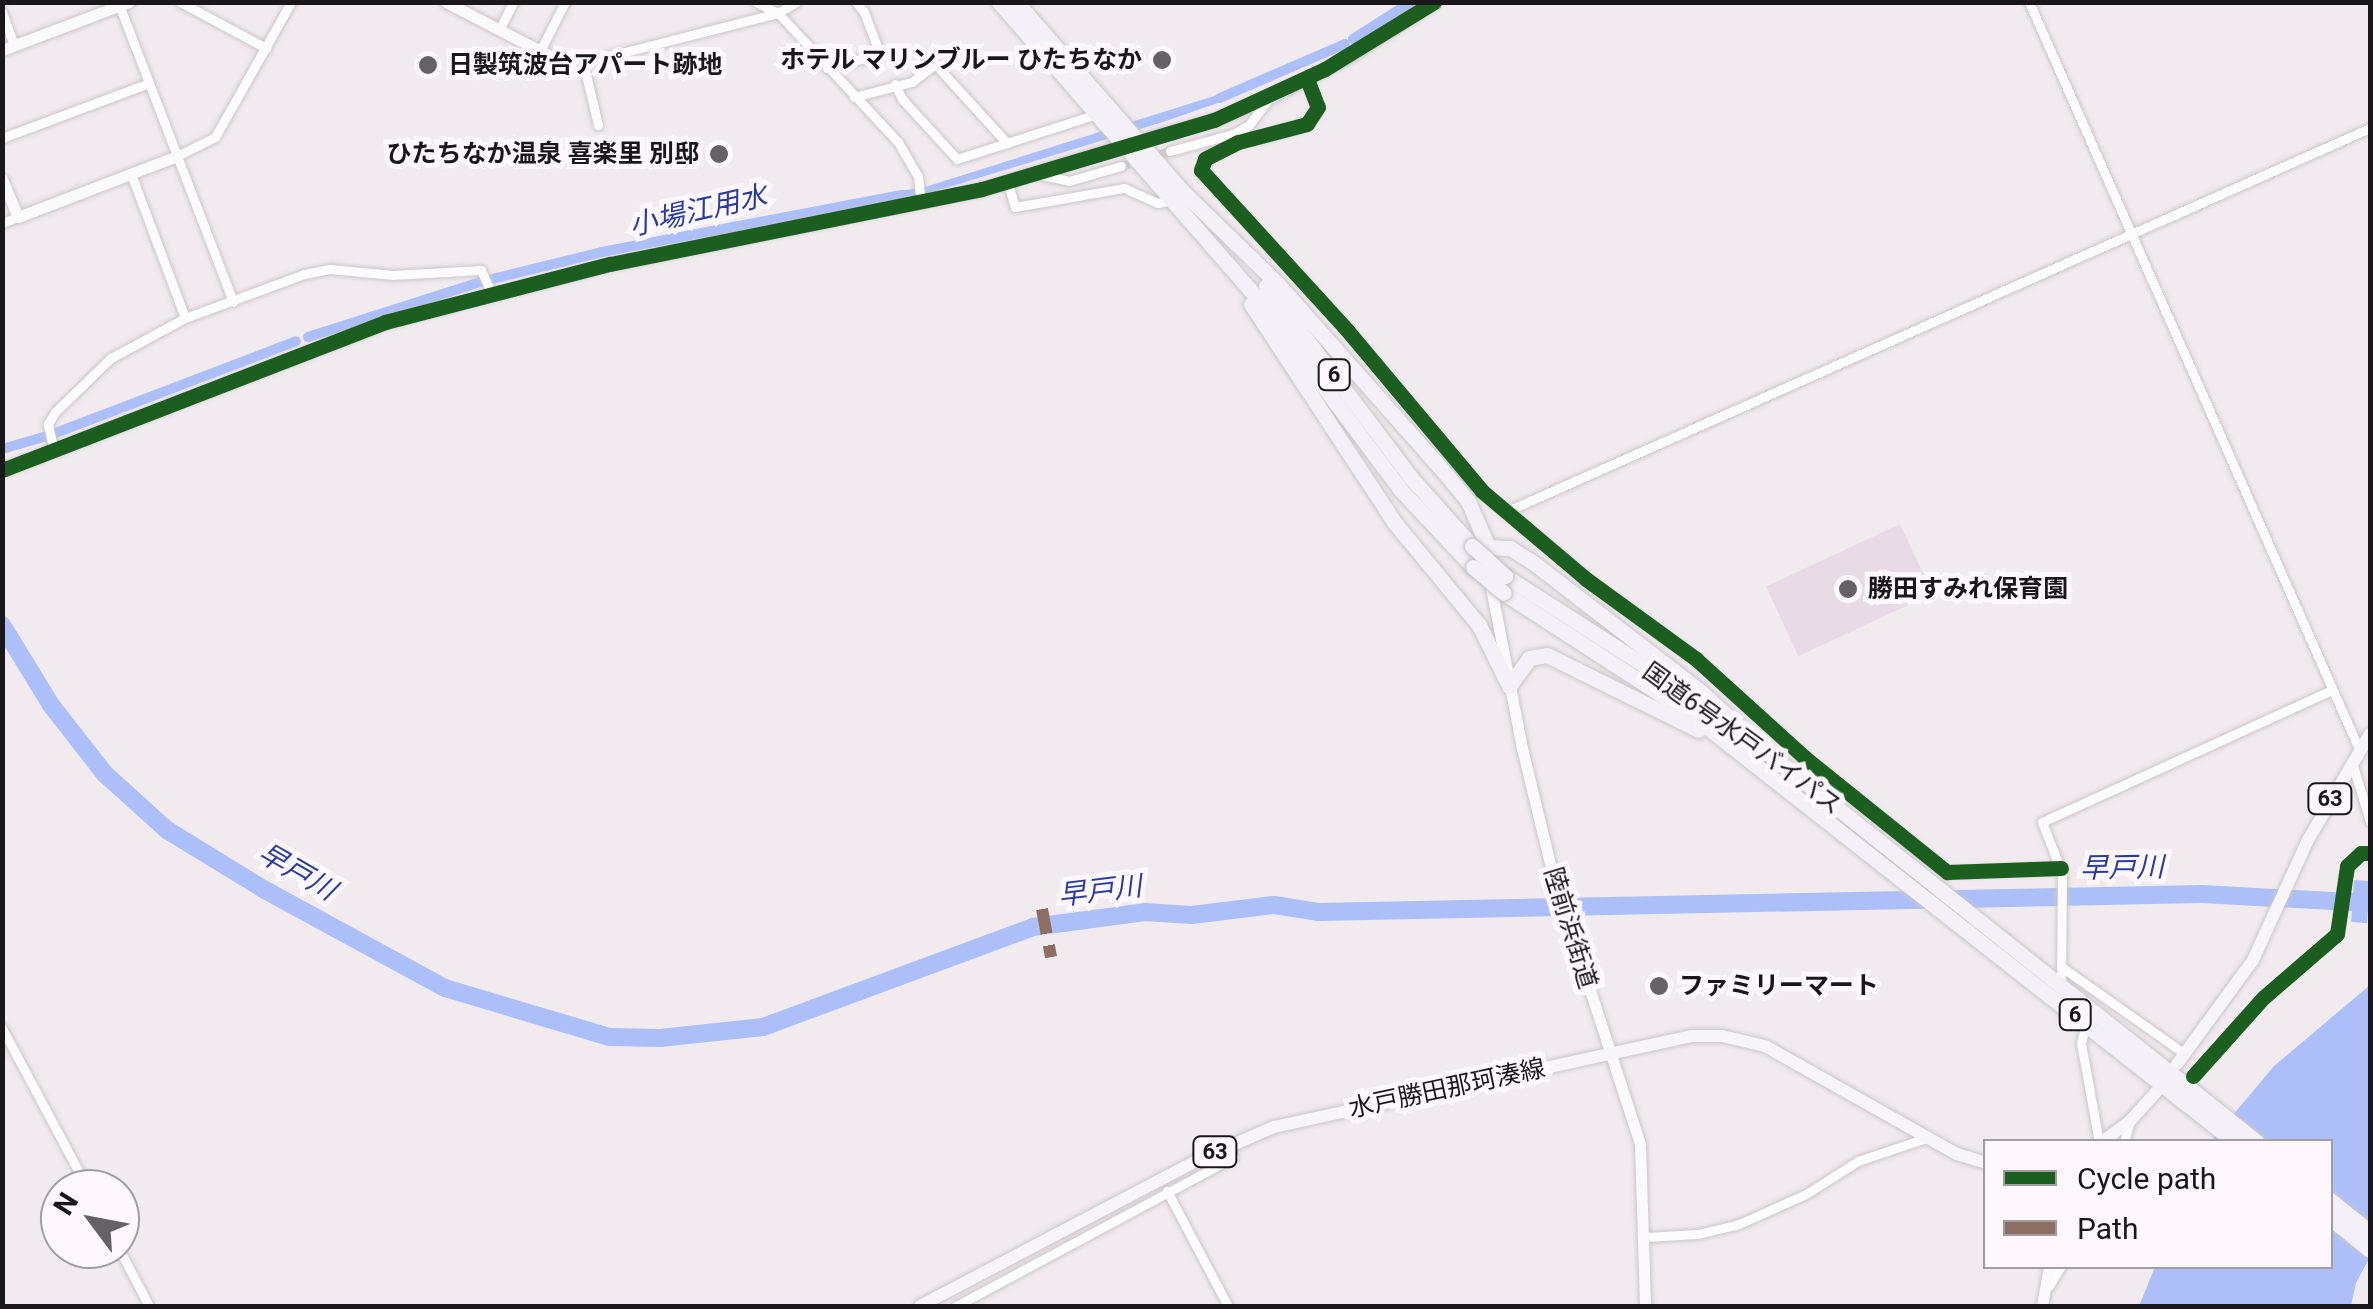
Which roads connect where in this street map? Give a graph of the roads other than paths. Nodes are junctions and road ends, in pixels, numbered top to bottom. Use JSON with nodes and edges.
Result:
{"nodes":[{"id":1,"x":180,"y":2,"type":"edge"},
{"id":2,"x":291,"y":2,"type":"edge"},
{"id":3,"x":513,"y":2,"type":"edge"},
{"id":4,"x":565,"y":2,"type":"edge"},
{"id":5,"x":756,"y":2,"type":"edge"},
{"id":6,"x":796,"y":2,"type":"edge"},
{"id":7,"x":856,"y":2,"type":"edge"},
{"id":8,"x":999,"y":2,"type":"edge"},
{"id":9,"x":1016,"y":2,"type":"edge"},
{"id":10,"x":1434,"y":2,"type":"edge"},
{"id":11,"x":2029,"y":2,"type":"edge"},
{"id":12,"x":450,"y":3,"type":"edge"},
{"id":13,"x":122,"y":4,"type":"edge"},
{"id":14,"x":2,"y":12,"type":"edge"},
{"id":15,"x":778,"y":12,"type":"junction"},
{"id":16,"x":499,"y":30,"type":"junction"},
{"id":17,"x":8,"y":48,"type":"edge"},
{"id":18,"x":266,"y":48,"type":"junction"},
{"id":19,"x":545,"y":54,"type":"junction"},
{"id":20,"x":583,"y":62,"type":"junction"},
{"id":21,"x":827,"y":68,"type":"junction"},
{"id":22,"x":1307,"y":78,"type":"junction"},
{"id":23,"x":149,"y":83,"type":"junction"},
{"id":24,"x":896,"y":84,"type":"junction"},
{"id":25,"x":854,"y":97,"type":"junction"},
{"id":26,"x":1269,"y":98,"type":"junction"},
{"id":27,"x":1097,"y":114,"type":"junction"},
{"id":28,"x":598,"y":125,"type":"dead end"},
{"id":29,"x":2370,"y":128,"type":"edge"},
{"id":30,"x":1150,"y":136,"type":"dead end"},
{"id":31,"x":2,"y":138,"type":"edge"},
{"id":32,"x":1007,"y":144,"type":"junction"},
{"id":33,"x":1114,"y":148,"type":"dead end"},
{"id":34,"x":1170,"y":151,"type":"tunnel mouth"},
{"id":35,"x":177,"y":156,"type":"junction"},
{"id":36,"x":1121,"y":166,"type":"tunnel mouth"},
{"id":37,"x":131,"y":174,"type":"junction"},
{"id":38,"x":1033,"y":174,"type":"junction"},
{"id":39,"x":2,"y":178,"type":"edge"},
{"id":40,"x":1006,"y":182,"type":"junction"},
{"id":41,"x":1173,"y":200,"type":"junction"},
{"id":42,"x":922,"y":203,"type":"junction"},
{"id":43,"x":1194,"y":203,"type":"junction"},
{"id":44,"x":18,"y":217,"type":"junction"},
{"id":45,"x":2,"y":223,"type":"edge"},
{"id":46,"x":1197,"y":227,"type":"junction"},
{"id":47,"x":2130,"y":235,"type":"junction"},
{"id":48,"x":491,"y":292,"type":"junction"},
{"id":49,"x":233,"y":302,"type":"junction"},
{"id":50,"x":186,"y":318,"type":"junction"},
{"id":51,"x":54,"y":452,"type":"junction"},
{"id":52,"x":2,"y":470,"type":"edge"},
{"id":53,"x":1475,"y":496,"type":"junction"},
{"id":54,"x":1505,"y":512,"type":"junction"},
{"id":55,"x":1524,"y":528,"type":"junction"},
{"id":56,"x":1480,"y":547,"type":"junction"},
{"id":57,"x":1510,"y":548,"type":"junction"},
{"id":58,"x":1509,"y":686,"type":"junction"},
{"id":59,"x":2332,"y":690,"type":"junction"},
{"id":60,"x":2370,"y":734,"type":"edge"},
{"id":61,"x":2359,"y":749,"type":"junction"},
{"id":62,"x":1774,"y":758,"type":"junction"},
{"id":63,"x":1755,"y":762,"type":"junction"},
{"id":64,"x":2352,"y":763,"type":"junction"},
{"id":65,"x":2370,"y":821,"type":"edge"},
{"id":66,"x":2061,"y":871,"type":"junction"},
{"id":67,"x":2062,"y":977,"type":"junction"},
{"id":68,"x":2086,"y":1024,"type":"junction"},
{"id":69,"x":2,"y":1028,"type":"edge"},
{"id":70,"x":1611,"y":1054,"type":"junction"},
{"id":71,"x":2181,"y":1059,"type":"joint"},
{"id":72,"x":2156,"y":1092,"type":"dead end"},
{"id":73,"x":2187,"y":1094,"type":"junction"},
{"id":74,"x":2130,"y":1120,"type":"junction"},
{"id":75,"x":1926,"y":1138,"type":"junction"},
{"id":76,"x":2099,"y":1139,"type":"edge"},
{"id":77,"x":2104,"y":1139,"type":"edge"},
{"id":78,"x":2125,"y":1139,"type":"edge"},
{"id":79,"x":2232,"y":1139,"type":"edge"},
{"id":80,"x":2252,"y":1139,"type":"edge"},
{"id":81,"x":1234,"y":1157,"type":"dead end"},
{"id":82,"x":1983,"y":1162,"type":"edge"},
{"id":83,"x":77,"y":1169,"type":"edge"},
{"id":84,"x":1160,"y":1180,"type":"junction"},
{"id":85,"x":1169,"y":1193,"type":"junction"},
{"id":86,"x":2333,"y":1202,"type":"edge"},
{"id":87,"x":2333,"y":1220,"type":"edge"},
{"id":88,"x":2370,"y":1232,"type":"edge"},
{"id":89,"x":1645,"y":1237,"type":"junction"},
{"id":90,"x":2370,"y":1250,"type":"edge"},
{"id":91,"x":130,"y":1269,"type":"edge"},
{"id":92,"x":2049,"y":1269,"type":"edge"},
{"id":93,"x":2059,"y":1269,"type":"edge"},
{"id":94,"x":2049,"y":1286,"type":"junction"},
{"id":95,"x":150,"y":1306,"type":"edge"},
{"id":96,"x":920,"y":1306,"type":"edge"},
{"id":97,"x":956,"y":1306,"type":"edge"},
{"id":98,"x":1228,"y":1306,"type":"edge"},
{"id":99,"x":1645,"y":1306,"type":"edge"},
{"id":100,"x":2042,"y":1306,"type":"edge"}],
"edges":[{"from":1,"to":18,"type":"street"},
{"from":2,"to":18,"type":"street"},
{"from":3,"to":16,"type":"street"},
{"from":4,"to":19,"type":"street"},
{"from":5,"to":15,"type":"street"},
{"from":6,"to":15,"type":"street"},
{"from":7,"to":21,"type":"street"},
{"from":8,"to":27,"type":"highway","number":"6"},
{"from":9,"to":43,"type":"highway","number":"6"},
{"from":10,"to":22,"type":"street"},
{"from":11,"to":47,"type":"street"},
{"from":12,"to":16,"type":"street"},
{"from":13,"to":17,"type":"street"},
{"from":13,"to":23,"type":"street"},
{"from":14,"to":17,"type":"street"},
{"from":15,"to":20,"type":"street"},
{"from":15,"to":21,"type":"street"},
{"from":16,"to":19,"type":"street"},
{"from":18,"to":35,"type":"street"},
{"from":19,"to":20,"type":"street"},
{"from":20,"to":28,"type":"street"},
{"from":21,"to":25,"type":"street"},
{"from":22,"to":26,"type":"street"},
{"from":22,"to":53,"type":"street"},
{"from":23,"to":31,"type":"street"},
{"from":23,"to":35,"type":"street"},
{"from":24,"to":25,"type":"street"},
{"from":24,"to":32,"type":"street"},
{"from":24,"to":32,"type":"street"},
{"from":25,"to":42,"type":"street"},
{"from":26,"to":30,"type":"street"},
{"from":26,"to":34,"type":"street"},
{"from":27,"to":32,"type":"street"},
{"from":27,"to":41,"type":"highway","number":"6"},
{"from":29,"to":47,"type":"street"},
{"from":33,"to":38,"type":"street"},
{"from":35,"to":37,"type":"street"},
{"from":35,"to":49,"type":"street"},
{"from":36,"to":38,"type":"street"},
{"from":37,"to":44,"type":"street"},
{"from":37,"to":50,"type":"street"},
{"from":38,"to":40,"type":"street"},
{"from":39,"to":44,"type":"street"},
{"from":40,"to":41,"type":"street"},
{"from":40,"to":42,"type":"street"},
{"from":41,"to":46,"type":"highway","number":"6"},
{"from":42,"to":48,"type":"street"},
{"from":43,"to":53,"type":"highway"},
{"from":43,"to":56,"type":"highway","name":"国道6号水戸バイパス","number":"6"},
{"from":44,"to":45,"type":"street"},
{"from":46,"to":58,"type":"highway"},
{"from":46,"to":63,"type":"highway","name":"国道6号水戸バイパス","number":"6","bridge":true},
{"from":47,"to":54,"type":"street"},
{"from":47,"to":59,"type":"street"},
{"from":48,"to":49,"type":"street"},
{"from":48,"to":51,"type":"street"},
{"from":49,"to":50,"type":"street"},
{"from":50,"to":51,"type":"street"},
{"from":51,"to":52,"type":"street"},
{"from":53,"to":54,"type":"street"},
{"from":53,"to":56,"type":"highway"},
{"from":54,"to":55,"type":"street"},
{"from":55,"to":57,"type":"street"},
{"from":55,"to":66,"type":"street"},
{"from":56,"to":57,"type":"highway"},
{"from":56,"to":58,"type":"street","name":"陸前浜街道"},
{"from":56,"to":62,"type":"highway","name":"国道6号水戸バイパス","number":"6","bridge":true},
{"from":57,"to":62,"type":"highway"},
{"from":58,"to":63,"type":"highway"},
{"from":58,"to":70,"type":"street","name":"陸前浜街道"},
{"from":59,"to":61,"type":"street"},
{"from":59,"to":66,"type":"street"},
{"from":60,"to":61,"type":"main road","number":"63"},
{"from":61,"to":64,"type":"main road","number":"63"},
{"from":62,"to":67,"type":"highway","name":"国道6号水戸バイパス","number":"6"},
{"from":63,"to":68,"type":"highway","name":"国道6号水戸バイパス","number":"6"},
{"from":64,"to":65,"type":"street"},
{"from":64,"to":71,"type":"main road","number":"63"},
{"from":66,"to":67,"type":"street"},
{"from":67,"to":71,"type":"street"},
{"from":67,"to":73,"type":"highway","name":"国道6号水戸バイパス","number":"6"},
{"from":68,"to":73,"type":"highway","name":"国道6号水戸バイパス","number":"6"},
{"from":68,"to":76,"type":"street"},
{"from":69,"to":83,"type":"street"},
{"from":70,"to":75,"type":"main road","name":"水戸勝田那珂湊線","number":"63"},
{"from":70,"to":84,"type":"main road","name":"水戸勝田那珂湊線","number":"63"},
{"from":70,"to":89,"type":"street","name":"陸前浜街道"},
{"from":72,"to":74,"type":"main road"},
{"from":73,"to":79,"type":"highway","name":"国道6号水戸バイパス","number":"6"},
{"from":73,"to":80,"type":"highway","name":"国道6号水戸バイパス","number":"6"},
{"from":74,"to":77,"type":"main road"},
{"from":74,"to":78,"type":"street"},
{"from":75,"to":82,"type":"main road","name":"水戸勝田那珂湊線","number":"63"},
{"from":75,"to":89,"type":"street"},
{"from":81,"to":85,"type":"street"},
{"from":84,"to":85,"type":"street"},
{"from":84,"to":96,"type":"main road","name":"水戸勝田那珂湊線","number":"63"},
{"from":85,"to":97,"type":"street"},
{"from":85,"to":98,"type":"street"},
{"from":86,"to":88,"type":"highway"},
{"from":87,"to":90,"type":"highway"},
{"from":89,"to":99,"type":"street","name":"陸前浜街道"},
{"from":91,"to":95,"type":"street"},
{"from":92,"to":94,"type":"street"},
{"from":93,"to":94,"type":"street"},
{"from":94,"to":100,"type":"street"}]}
